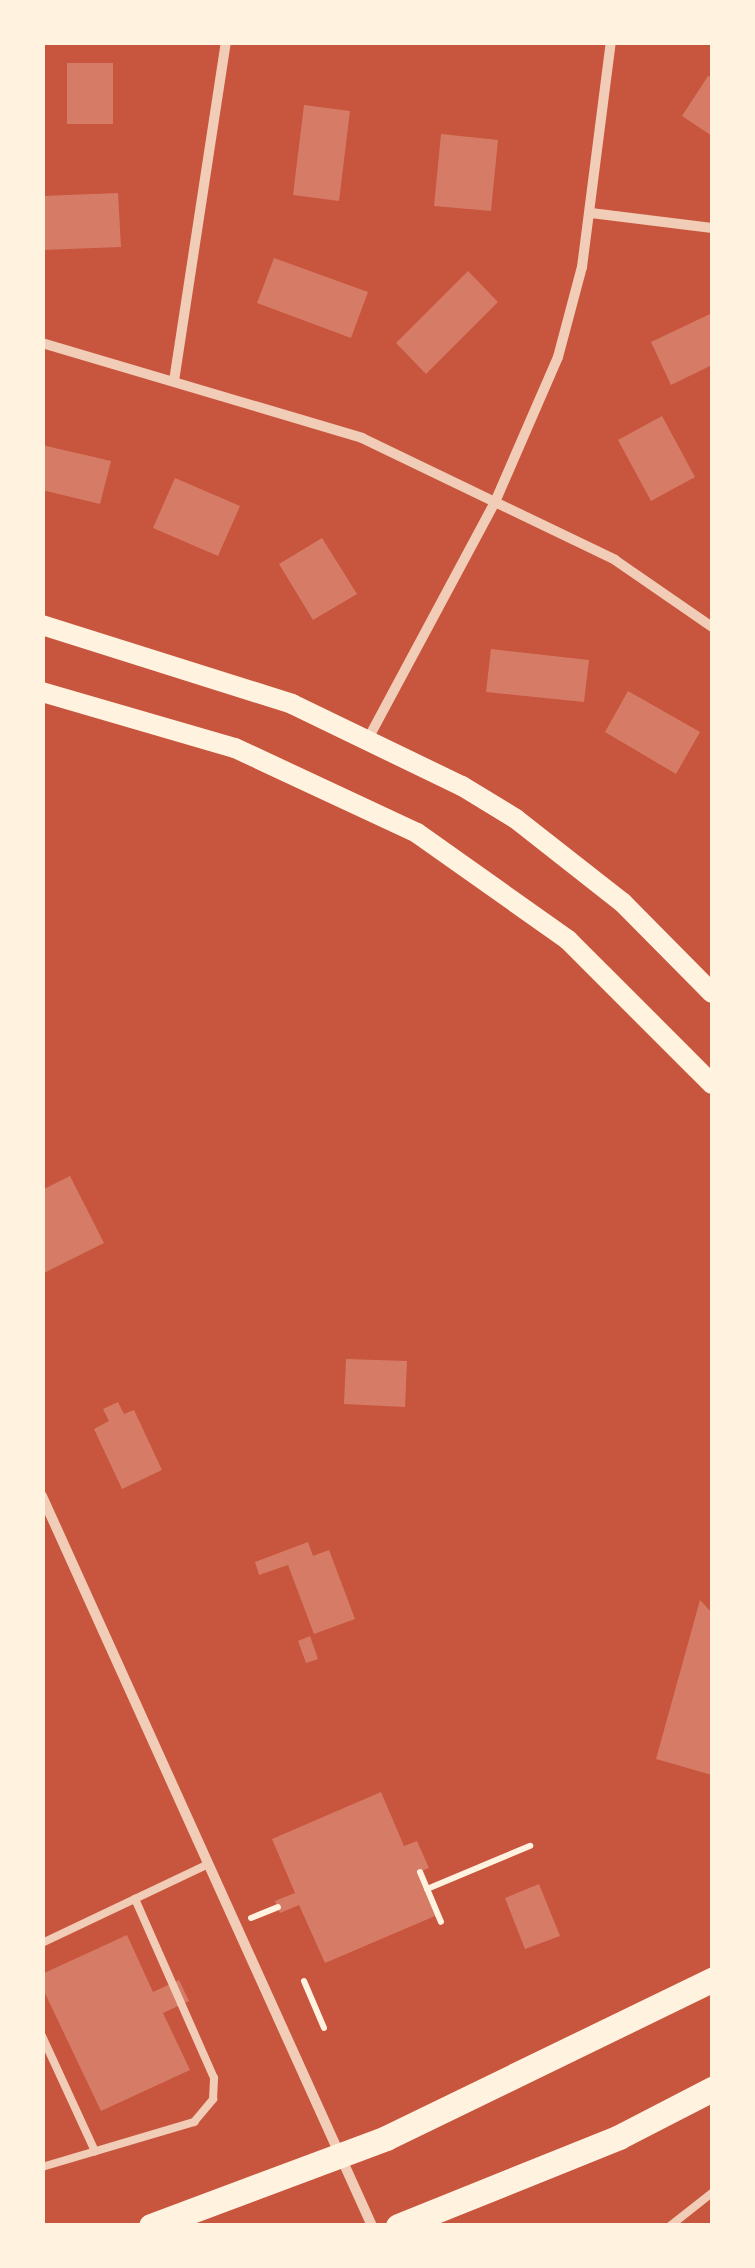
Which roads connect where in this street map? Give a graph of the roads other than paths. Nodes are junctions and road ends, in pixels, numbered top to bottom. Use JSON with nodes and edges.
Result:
{"nodes":[{"id":1,"x":226,"y":42,"type":"edge"},
{"id":2,"x":611,"y":42,"type":"edge"},
{"id":3,"x":591,"y":213,"type":"junction"},
{"id":4,"x":712,"y":228,"type":"edge"},
{"id":5,"x":42,"y":342,"type":"edge"},
{"id":6,"x":174,"y":381,"type":"junction"},
{"id":7,"x":495,"y":502,"type":"junction"},
{"id":8,"x":42,"y":626,"type":"edge"},
{"id":9,"x":712,"y":627,"type":"edge"},
{"id":10,"x":42,"y":692,"type":"edge"},
{"id":11,"x":369,"y":738,"type":"junction"},
{"id":12,"x":712,"y":994,"type":"edge"},
{"id":13,"x":712,"y":1084,"type":"edge"},
{"id":14,"x":42,"y":1496,"type":"edge"},
{"id":15,"x":208,"y":1864,"type":"junction"},
{"id":16,"x":135,"y":1899,"type":"junction"},
{"id":17,"x":42,"y":1943,"type":"edge"},
{"id":18,"x":712,"y":1980,"type":"edge"},
{"id":19,"x":42,"y":2036,"type":"edge"},
{"id":20,"x":712,"y":2089,"type":"edge"},
{"id":21,"x":95,"y":2151,"type":"junction"},
{"id":22,"x":339,"y":2157,"type":"junction"},
{"id":23,"x":42,"y":2167,"type":"edge"},
{"id":24,"x":712,"y":2193,"type":"edge"},
{"id":25,"x":150,"y":2226,"type":"edge"},
{"id":26,"x":372,"y":2226,"type":"edge"},
{"id":27,"x":398,"y":2226,"type":"edge"},
{"id":28,"x":670,"y":2226,"type":"edge"}],
"edges":[{"from":1,"to":6,"type":"street"},
{"from":2,"to":3,"type":"street"},
{"from":3,"to":4,"type":"street"},
{"from":3,"to":7,"type":"street"},
{"from":5,"to":6,"type":"street"},
{"from":6,"to":7,"type":"street"},
{"from":7,"to":9,"type":"street"},
{"from":7,"to":11,"type":"street"},
{"from":8,"to":11,"type":"main road"},
{"from":10,"to":13,"type":"main road"},
{"from":11,"to":12,"type":"main road"},
{"from":14,"to":15,"type":"street"},
{"from":15,"to":16,"type":"lane"},
{"from":15,"to":22,"type":"street"},
{"from":16,"to":17,"type":"lane"},
{"from":16,"to":21,"type":"lane"},
{"from":18,"to":22,"type":"main road"},
{"from":19,"to":21,"type":"lane"},
{"from":20,"to":27,"type":"main road"},
{"from":21,"to":23,"type":"lane"},
{"from":22,"to":25,"type":"main road"},
{"from":22,"to":26,"type":"street"},
{"from":24,"to":28,"type":"lane"}]}
